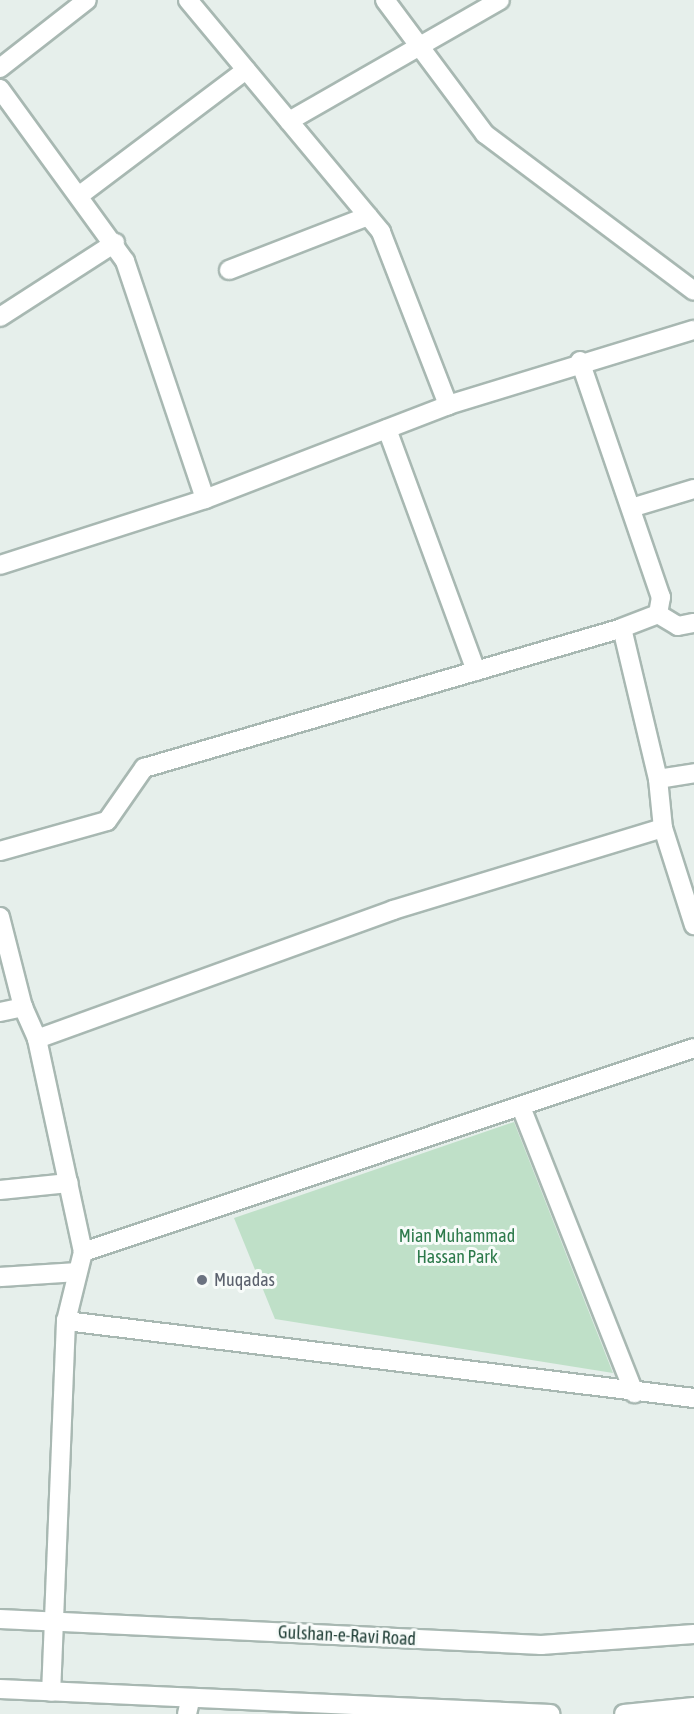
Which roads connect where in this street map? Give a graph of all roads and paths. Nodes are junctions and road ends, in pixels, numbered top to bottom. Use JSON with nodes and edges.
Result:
{"nodes":[{"id":1,"x":87,"y":0,"type":"edge"},
{"id":2,"x":188,"y":0,"type":"edge"},
{"id":3,"x":385,"y":0,"type":"edge"},
{"id":4,"x":500,"y":0,"type":"edge"},
{"id":5,"x":417,"y":48,"type":"junction"},
{"id":6,"x":0,"y":68,"type":"edge"},
{"id":7,"x":246,"y":70,"type":"junction"},
{"id":8,"x":3,"y":98,"type":"edge"},
{"id":9,"x":289,"y":122,"type":"junction"},
{"id":10,"x":80,"y":195,"type":"junction"},
{"id":11,"x":368,"y":216,"type":"junction"},
{"id":12,"x":115,"y":243,"type":"junction"},
{"id":13,"x":230,"y":270,"type":"dead end"},
{"id":14,"x":694,"y":291,"type":"edge"},
{"id":15,"x":0,"y":317,"type":"edge"},
{"id":16,"x":694,"y":330,"type":"edge"},
{"id":17,"x":580,"y":361,"type":"junction"},
{"id":18,"x":448,"y":405,"type":"junction"},
{"id":19,"x":387,"y":429,"type":"junction"},
{"id":20,"x":694,"y":489,"type":"edge"},
{"id":21,"x":205,"y":499,"type":"junction"},
{"id":22,"x":631,"y":508,"type":"junction"},
{"id":23,"x":0,"y":565,"type":"edge"},
{"id":24,"x":658,"y":614,"type":"junction"},
{"id":25,"x":694,"y":623,"type":"edge"},
{"id":26,"x":622,"y":628,"type":"junction"},
{"id":27,"x":476,"y":671,"type":"junction"},
{"id":28,"x":694,"y":773,"type":"edge"},
{"id":29,"x":658,"y":779,"type":"junction"},
{"id":30,"x":663,"y":828,"type":"junction"},
{"id":31,"x":2,"y":845,"type":"edge"},
{"id":32,"x":0,"y":917,"type":"edge"},
{"id":33,"x":694,"y":925,"type":"edge"},
{"id":34,"x":23,"y":1007,"type":"junction"},
{"id":35,"x":0,"y":1012,"type":"edge"},
{"id":36,"x":37,"y":1039,"type":"junction"},
{"id":37,"x":694,"y":1048,"type":"edge"},
{"id":38,"x":521,"y":1107,"type":"junction"},
{"id":39,"x":69,"y":1183,"type":"junction"},
{"id":40,"x":0,"y":1190,"type":"edge"},
{"id":41,"x":83,"y":1252,"type":"junction"},
{"id":42,"x":77,"y":1272,"type":"junction"},
{"id":43,"x":0,"y":1277,"type":"edge"},
{"id":44,"x":66,"y":1321,"type":"junction"},
{"id":45,"x":634,"y":1393,"type":"junction"},
{"id":46,"x":694,"y":1398,"type":"edge"},
{"id":47,"x":0,"y":1619,"type":"edge"},
{"id":48,"x":54,"y":1622,"type":"junction"},
{"id":49,"x":694,"y":1634,"type":"edge"},
{"id":50,"x":0,"y":1689,"type":"edge"},
{"id":51,"x":51,"y":1692,"type":"junction"},
{"id":52,"x":694,"y":1707,"type":"edge"},
{"id":53,"x":189,"y":1708,"type":"edge"},
{"id":54,"x":550,"y":1714,"type":"edge"},
{"id":55,"x":624,"y":1714,"type":"edge"}],
"edges":[{"from":1,"to":6,"type":"street"},
{"from":2,"to":7,"type":"street"},
{"from":3,"to":5,"type":"street"},
{"from":4,"to":5,"type":"street"},
{"from":5,"to":9,"type":"street"},
{"from":5,"to":14,"type":"street"},
{"from":7,"to":9,"type":"street"},
{"from":7,"to":10,"type":"street"},
{"from":8,"to":10,"type":"street"},
{"from":9,"to":11,"type":"street"},
{"from":10,"to":12,"type":"street"},
{"from":11,"to":13,"type":"street"},
{"from":11,"to":18,"type":"street"},
{"from":12,"to":15,"type":"street"},
{"from":12,"to":21,"type":"street"},
{"from":16,"to":17,"type":"street"},
{"from":17,"to":18,"type":"street"},
{"from":17,"to":22,"type":"street"},
{"from":18,"to":19,"type":"street"},
{"from":19,"to":21,"type":"street"},
{"from":19,"to":27,"type":"street"},
{"from":20,"to":22,"type":"street"},
{"from":21,"to":23,"type":"street"},
{"from":22,"to":24,"type":"street"},
{"from":24,"to":25,"type":"street"},
{"from":24,"to":26,"type":"street"},
{"from":26,"to":27,"type":"street"},
{"from":26,"to":29,"type":"street"},
{"from":27,"to":31,"type":"street"},
{"from":28,"to":29,"type":"street"},
{"from":29,"to":30,"type":"street"},
{"from":30,"to":33,"type":"street"},
{"from":30,"to":36,"type":"street"},
{"from":32,"to":34,"type":"street"},
{"from":34,"to":35,"type":"street"},
{"from":34,"to":36,"type":"street"},
{"from":36,"to":39,"type":"street"},
{"from":37,"to":38,"type":"street"},
{"from":38,"to":41,"type":"street"},
{"from":38,"to":45,"type":"street"},
{"from":39,"to":40,"type":"street"},
{"from":39,"to":41,"type":"street"},
{"from":41,"to":42,"type":"street"},
{"from":42,"to":43,"type":"street"},
{"from":42,"to":44,"type":"street"},
{"from":44,"to":45,"type":"street"},
{"from":44,"to":48,"type":"street"},
{"from":45,"to":46,"type":"street"},
{"from":47,"to":48,"type":"street","name":"Gulshan-e-Ravi Road"},
{"from":48,"to":49,"type":"street","name":"Gulshan-e-Ravi Road"},
{"from":48,"to":51,"type":"street"},
{"from":50,"to":51,"type":"street"},
{"from":51,"to":53,"type":"street"},
{"from":52,"to":55,"type":"street"},
{"from":53,"to":54,"type":"street"}]}
